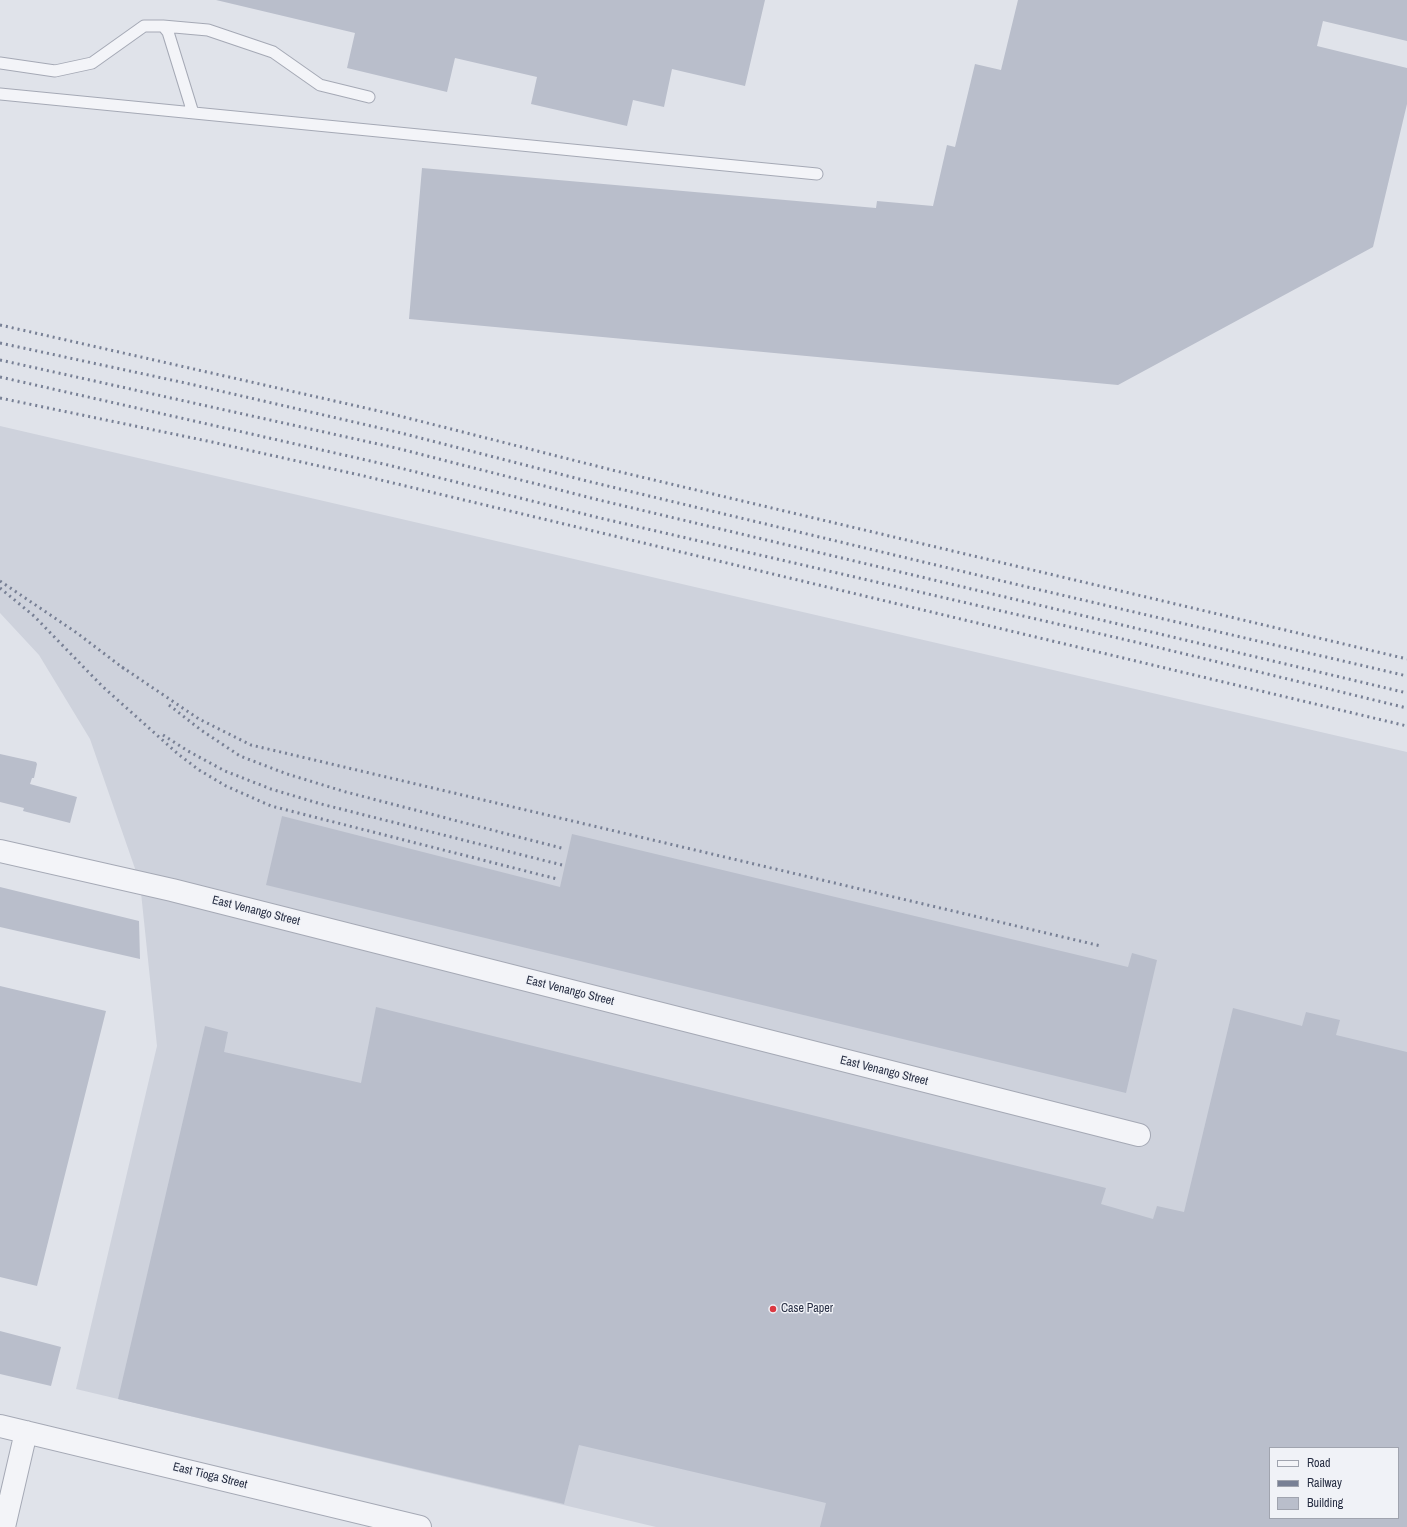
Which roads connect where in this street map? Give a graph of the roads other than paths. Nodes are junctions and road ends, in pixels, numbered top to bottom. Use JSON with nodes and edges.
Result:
{"nodes":[{"id":1,"x":163,"y":26,"type":"junction"},
{"id":2,"x":0,"y":63,"type":"edge"},
{"id":3,"x":0,"y":94,"type":"edge"},
{"id":4,"x":369,"y":97,"type":"dead end"},
{"id":5,"x":193,"y":113,"type":"junction"},
{"id":6,"x":817,"y":174,"type":"dead end"},
{"id":7,"x":0,"y":851,"type":"edge"},
{"id":8,"x":1139,"y":1135,"type":"dead end"},
{"id":9,"x":0,"y":1426,"type":"edge"},
{"id":10,"x":26,"y":1432,"type":"junction"},
{"id":11,"x":4,"y":1527,"type":"edge"},
{"id":12,"x":420,"y":1527,"type":"edge"}],
"edges":[{"from":1,"to":2,"type":"lane"},
{"from":1,"to":4,"type":"lane"},
{"from":1,"to":5,"type":"lane"},
{"from":3,"to":5,"type":"lane"},
{"from":5,"to":6,"type":"lane"},
{"from":7,"to":8,"type":"street","name":"East Venango Street"},
{"from":9,"to":10,"type":"street","name":"East Tioga Street"},
{"from":10,"to":11,"type":"street"},
{"from":10,"to":12,"type":"street","name":"East Tioga Street"}]}
